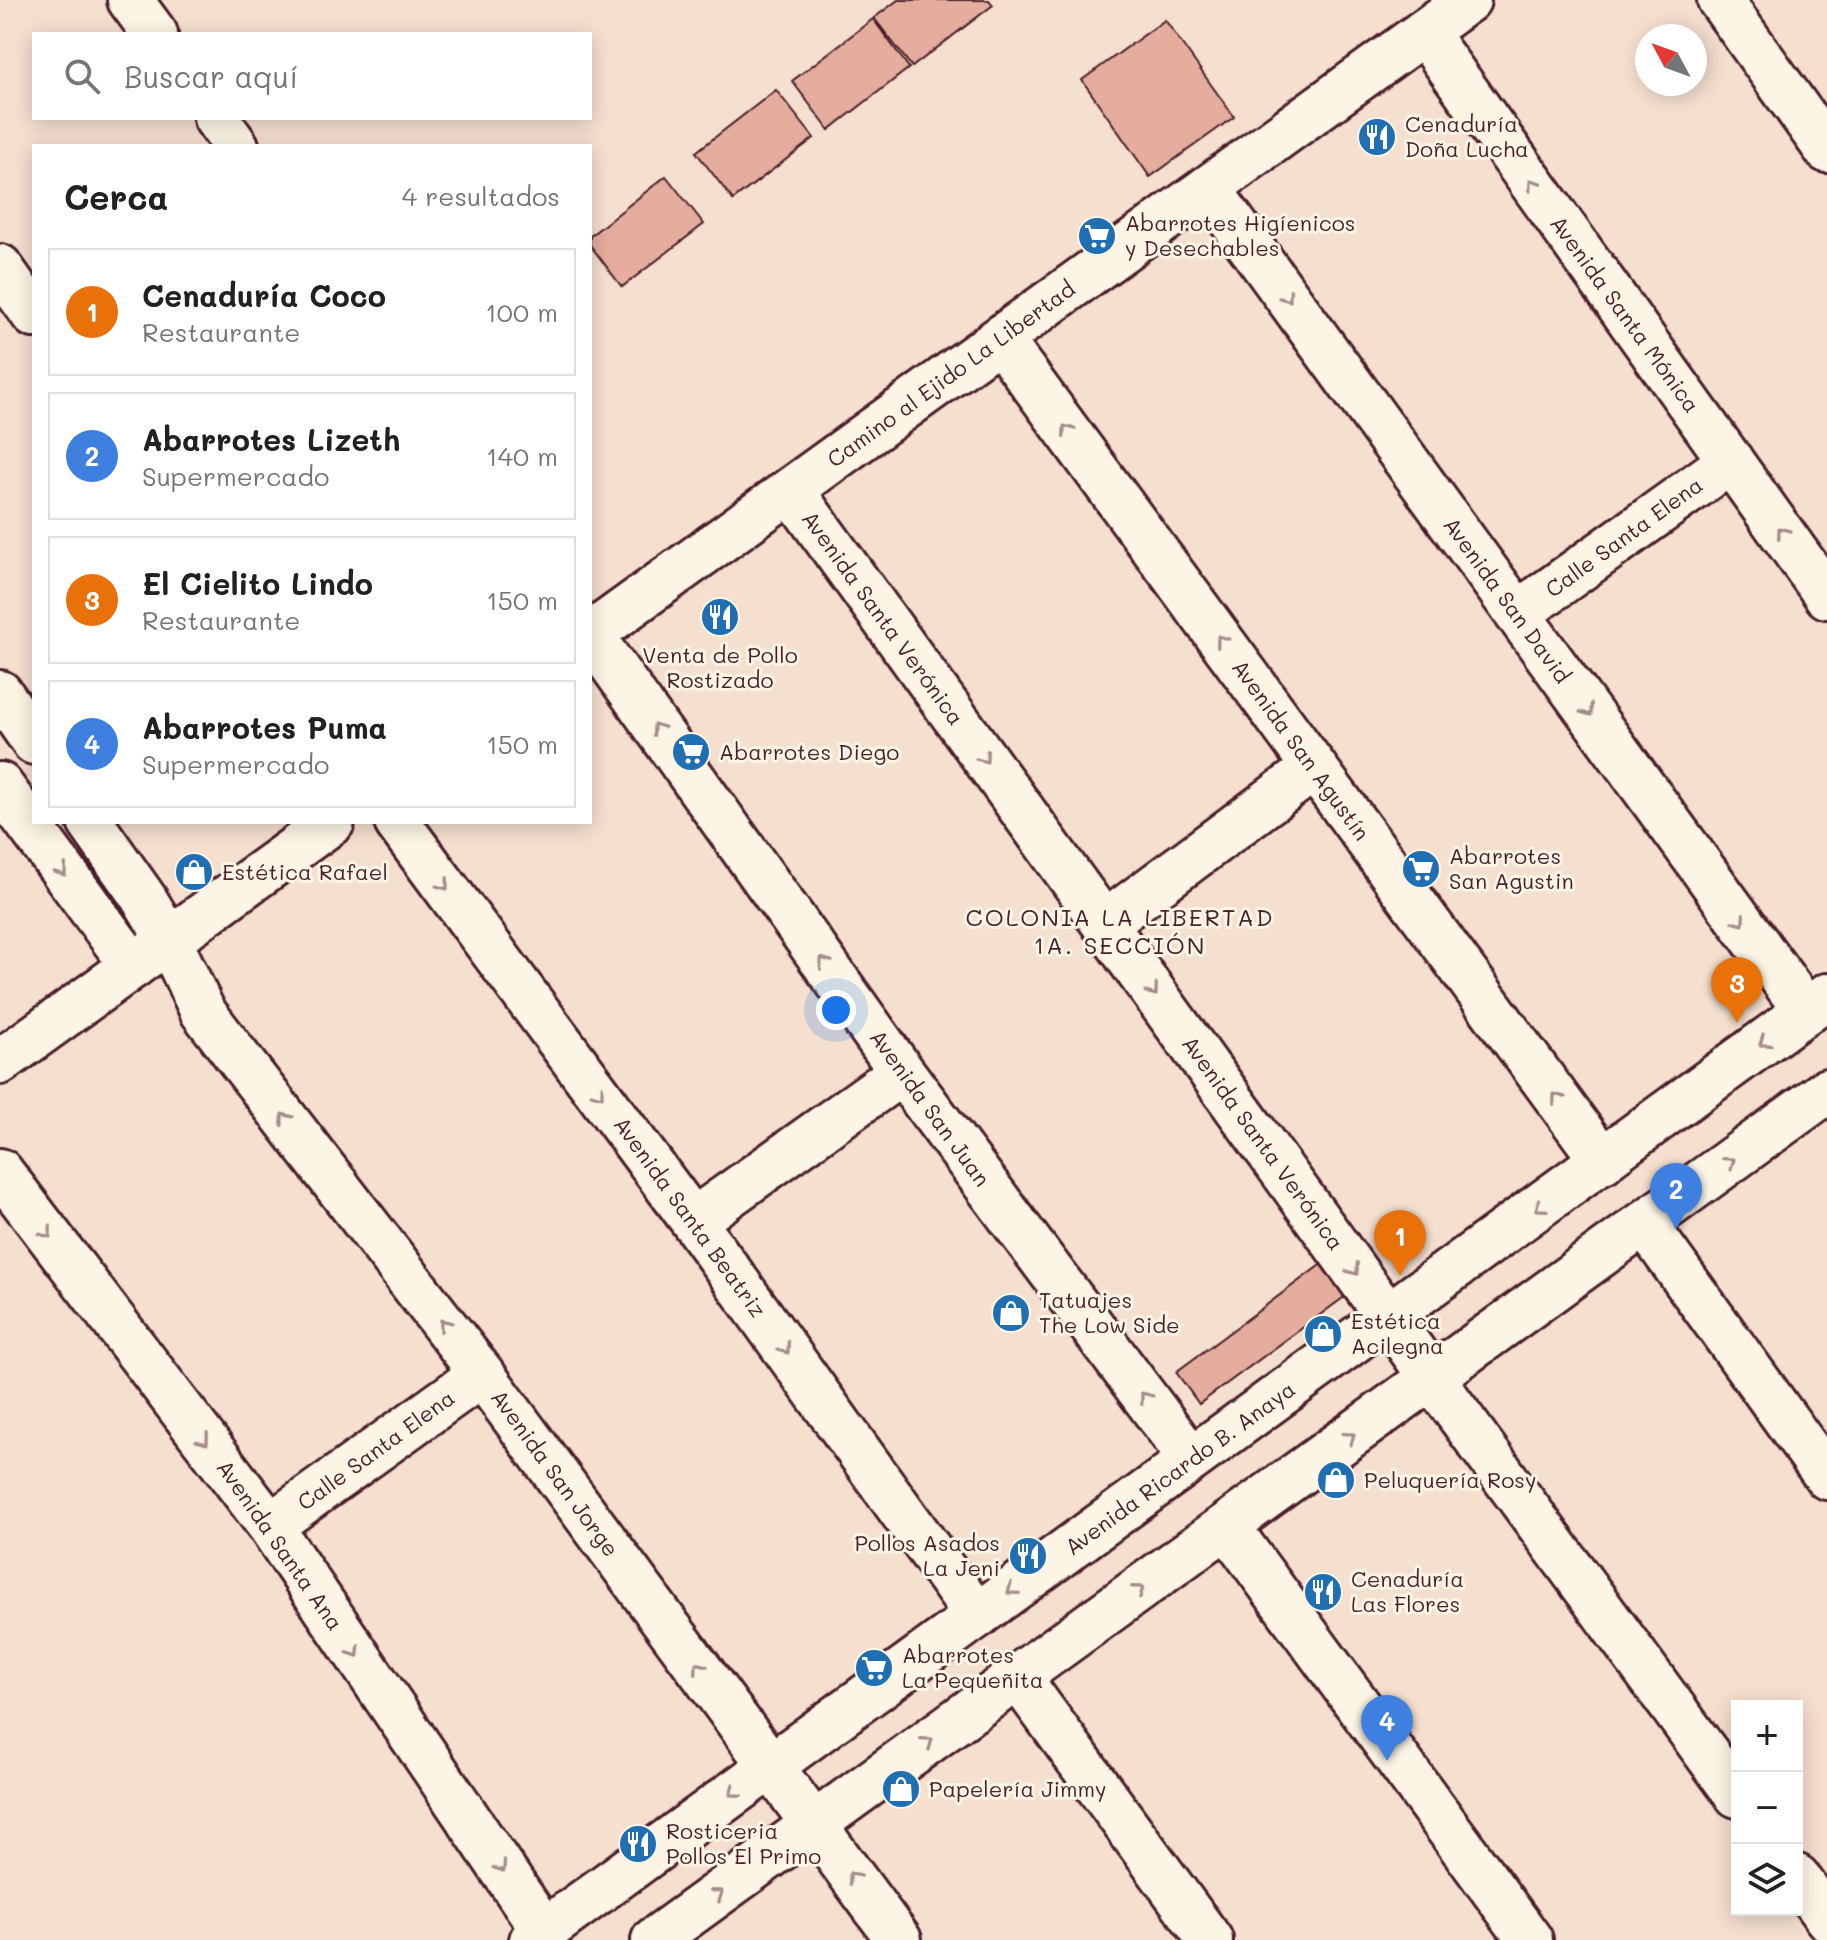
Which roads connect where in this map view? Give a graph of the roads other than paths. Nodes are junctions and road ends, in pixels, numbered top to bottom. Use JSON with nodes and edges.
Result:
{"nodes":[{"id":1,"x":130,"y":0,"type":"edge"},
{"id":2,"x":1468,"y":0,"type":"edge"},
{"id":3,"x":1720,"y":0,"type":"edge"},
{"id":4,"x":154,"y":32,"type":"edge"},
{"id":5,"x":1424,"y":32,"type":"junction"},
{"id":6,"x":217,"y":120,"type":"edge"},
{"id":7,"x":235,"y":144,"type":"edge"},
{"id":8,"x":1827,"y":150,"type":"edge"},
{"id":9,"x":1208,"y":188,"type":"junction"},
{"id":10,"x":0,"y":267,"type":"edge"},
{"id":11,"x":32,"y":312,"type":"edge"},
{"id":12,"x":1000,"y":339,"type":"junction"},
{"id":13,"x":1731,"y":461,"type":"junction"},
{"id":14,"x":791,"y":490,"type":"junction"},
{"id":15,"x":1827,"y":596,"type":"edge"},
{"id":16,"x":1517,"y":614,"type":"junction"},
{"id":17,"x":592,"y":633,"type":"edge"},
{"id":18,"x":592,"y":637,"type":"edge"},
{"id":19,"x":0,"y":693,"type":"edge"},
{"id":20,"x":32,"y":739,"type":"edge"},
{"id":21,"x":1314,"y":768,"type":"junction"},
{"id":22,"x":0,"y":785,"type":"edge"},
{"id":23,"x":91,"y":824,"type":"edge"},
{"id":24,"x":329,"y":824,"type":"edge"},
{"id":25,"x":398,"y":824,"type":"edge"},
{"id":26,"x":1104,"y":924,"type":"junction"},
{"id":27,"x":169,"y":940,"type":"junction"},
{"id":28,"x":133,"y":966,"type":"junction"},
{"id":29,"x":1816,"y":1003,"type":"edge"},
{"id":30,"x":203,"y":1012,"type":"junction"},
{"id":31,"x":0,"y":1062,"type":"edge"},
{"id":32,"x":902,"y":1072,"type":"junction"},
{"id":33,"x":1827,"y":1091,"type":"edge"},
{"id":34,"x":1603,"y":1161,"type":"junction"},
{"id":35,"x":0,"y":1171,"type":"edge"},
{"id":36,"x":693,"y":1221,"type":"junction"},
{"id":37,"x":1645,"y":1224,"type":"junction"},
{"id":38,"x":1388,"y":1317,"type":"junction"},
{"id":39,"x":482,"y":1374,"type":"junction"},
{"id":40,"x":1432,"y":1378,"type":"junction"},
{"id":41,"x":1191,"y":1459,"type":"junction"},
{"id":42,"x":1827,"y":1477,"type":"edge"},
{"id":43,"x":270,"y":1526,"type":"junction"},
{"id":44,"x":1227,"y":1526,"type":"junction"},
{"id":45,"x":977,"y":1616,"type":"junction"},
{"id":46,"x":1018,"y":1677,"type":"junction"},
{"id":47,"x":771,"y":1765,"type":"junction"},
{"id":48,"x":1731,"y":1787,"type":"edge"},
{"id":49,"x":815,"y":1824,"type":"junction"},
{"id":50,"x":1803,"y":1885,"type":"edge"},
{"id":51,"x":1827,"y":1918,"type":"edge"},
{"id":52,"x":544,"y":1938,"type":"edge"},
{"id":53,"x":654,"y":1940,"type":"edge"},
{"id":54,"x":899,"y":1940,"type":"edge"},
{"id":55,"x":1210,"y":1940,"type":"edge"},
{"id":56,"x":1530,"y":1940,"type":"edge"}],
"edges":[{"from":1,"to":4,"type":"street"},
{"from":2,"to":5,"type":"street","name":"Camino al Ejido La Libertad"},
{"from":3,"to":8,"type":"street"},
{"from":5,"to":9,"type":"street","name":"Camino al Ejido La Libertad"},
{"from":13,"to":5,"type":"street","name":"Avenida Santa Mónica","one_way":true},
{"from":6,"to":7,"type":"street"},
{"from":9,"to":12,"type":"street","name":"Camino al Ejido La Libertad"},
{"from":9,"to":16,"type":"street","name":"Avenida San David","one_way":true},
{"from":10,"to":11,"type":"street"},
{"from":12,"to":14,"type":"street","name":"Camino al Ejido La Libertad"},
{"from":21,"to":12,"type":"street","name":"Avenida San Agustín","one_way":true},
{"from":15,"to":13,"type":"street","name":"Avenida Santa Mónica","one_way":true},
{"from":13,"to":16,"type":"street","name":"Calle Santa Elena"},
{"from":14,"to":17,"type":"street","name":"Camino al Ejido La Libertad"},
{"from":14,"to":26,"type":"street","name":"Avenida Santa Verónica","one_way":true},
{"from":16,"to":29,"type":"street","name":"Avenida San David","one_way":true},
{"from":32,"to":18,"type":"street","name":"Avenida San Juan","one_way":true},
{"from":19,"to":20,"type":"street"},
{"from":21,"to":26,"type":"street"},
{"from":34,"to":21,"type":"street","name":"Avenida San Agustín","one_way":true},
{"from":22,"to":28,"type":"street","name":"Avenida San Jorge","one_way":true},
{"from":23,"to":27,"type":"street","name":"Avenida San Jorge"},
{"from":24,"to":27,"type":"street"},
{"from":25,"to":36,"type":"street","name":"Avenida Santa Beatriz","one_way":true},
{"from":26,"to":38,"type":"street","name":"Avenida Santa Verónica","one_way":true},
{"from":27,"to":28,"type":"street"},
{"from":27,"to":30,"type":"street","name":"Avenida San Jorge"},
{"from":28,"to":30,"type":"street","name":"Avenida San Jorge"},
{"from":28,"to":31,"type":"street"},
{"from":29,"to":34,"type":"street","name":"Avenida Ricardo B. Anaya","one_way":true},
{"from":39,"to":30,"type":"street","name":"Avenida San Jorge","one_way":true},
{"from":32,"to":36,"type":"street"},
{"from":41,"to":32,"type":"street","name":"Avenida San Juan","one_way":true},
{"from":37,"to":33,"type":"street","one_way":true},
{"from":34,"to":38,"type":"street","name":"Avenida Ricardo B. Anaya","one_way":true},
{"from":35,"to":43,"type":"street","name":"Avenida Santa Ana","one_way":true},
{"from":36,"to":45,"type":"street","name":"Avenida Santa Beatriz","one_way":true},
{"from":37,"to":40,"type":"street"},
{"from":37,"to":42,"type":"street"},
{"from":38,"to":40,"type":"street","name":"Avenida Santa Verónica"},
{"from":38,"to":41,"type":"street","name":"Avenida Ricardo B. Anaya"},
{"from":39,"to":43,"type":"street","name":"Calle Santa Elena"},
{"from":47,"to":39,"type":"street","name":"Avenida San Jorge","one_way":true},
{"from":44,"to":40,"type":"street","one_way":true},
{"from":40,"to":48,"type":"street","name":"Avenida Santa Verónica"},
{"from":41,"to":45,"type":"street","name":"Avenida Ricardo B. Anaya","one_way":true},
{"from":43,"to":52,"type":"street","name":"Avenida Santa Ana","one_way":true},
{"from":46,"to":44,"type":"street","one_way":true},
{"from":44,"to":56,"type":"street"},
{"from":45,"to":47,"type":"street","name":"Avenida Ricardo B. Anaya"},
{"from":49,"to":46,"type":"street","one_way":true},
{"from":46,"to":55,"type":"street"},
{"from":47,"to":49,"type":"street","name":"Avenida San Jorge"},
{"from":47,"to":52,"type":"street","name":"Avenida Ricardo B. Anaya","one_way":true},
{"from":53,"to":49,"type":"street","one_way":true},
{"from":54,"to":49,"type":"street","name":"Avenida San Jorge","one_way":true},
{"from":50,"to":51,"type":"street"}]}
